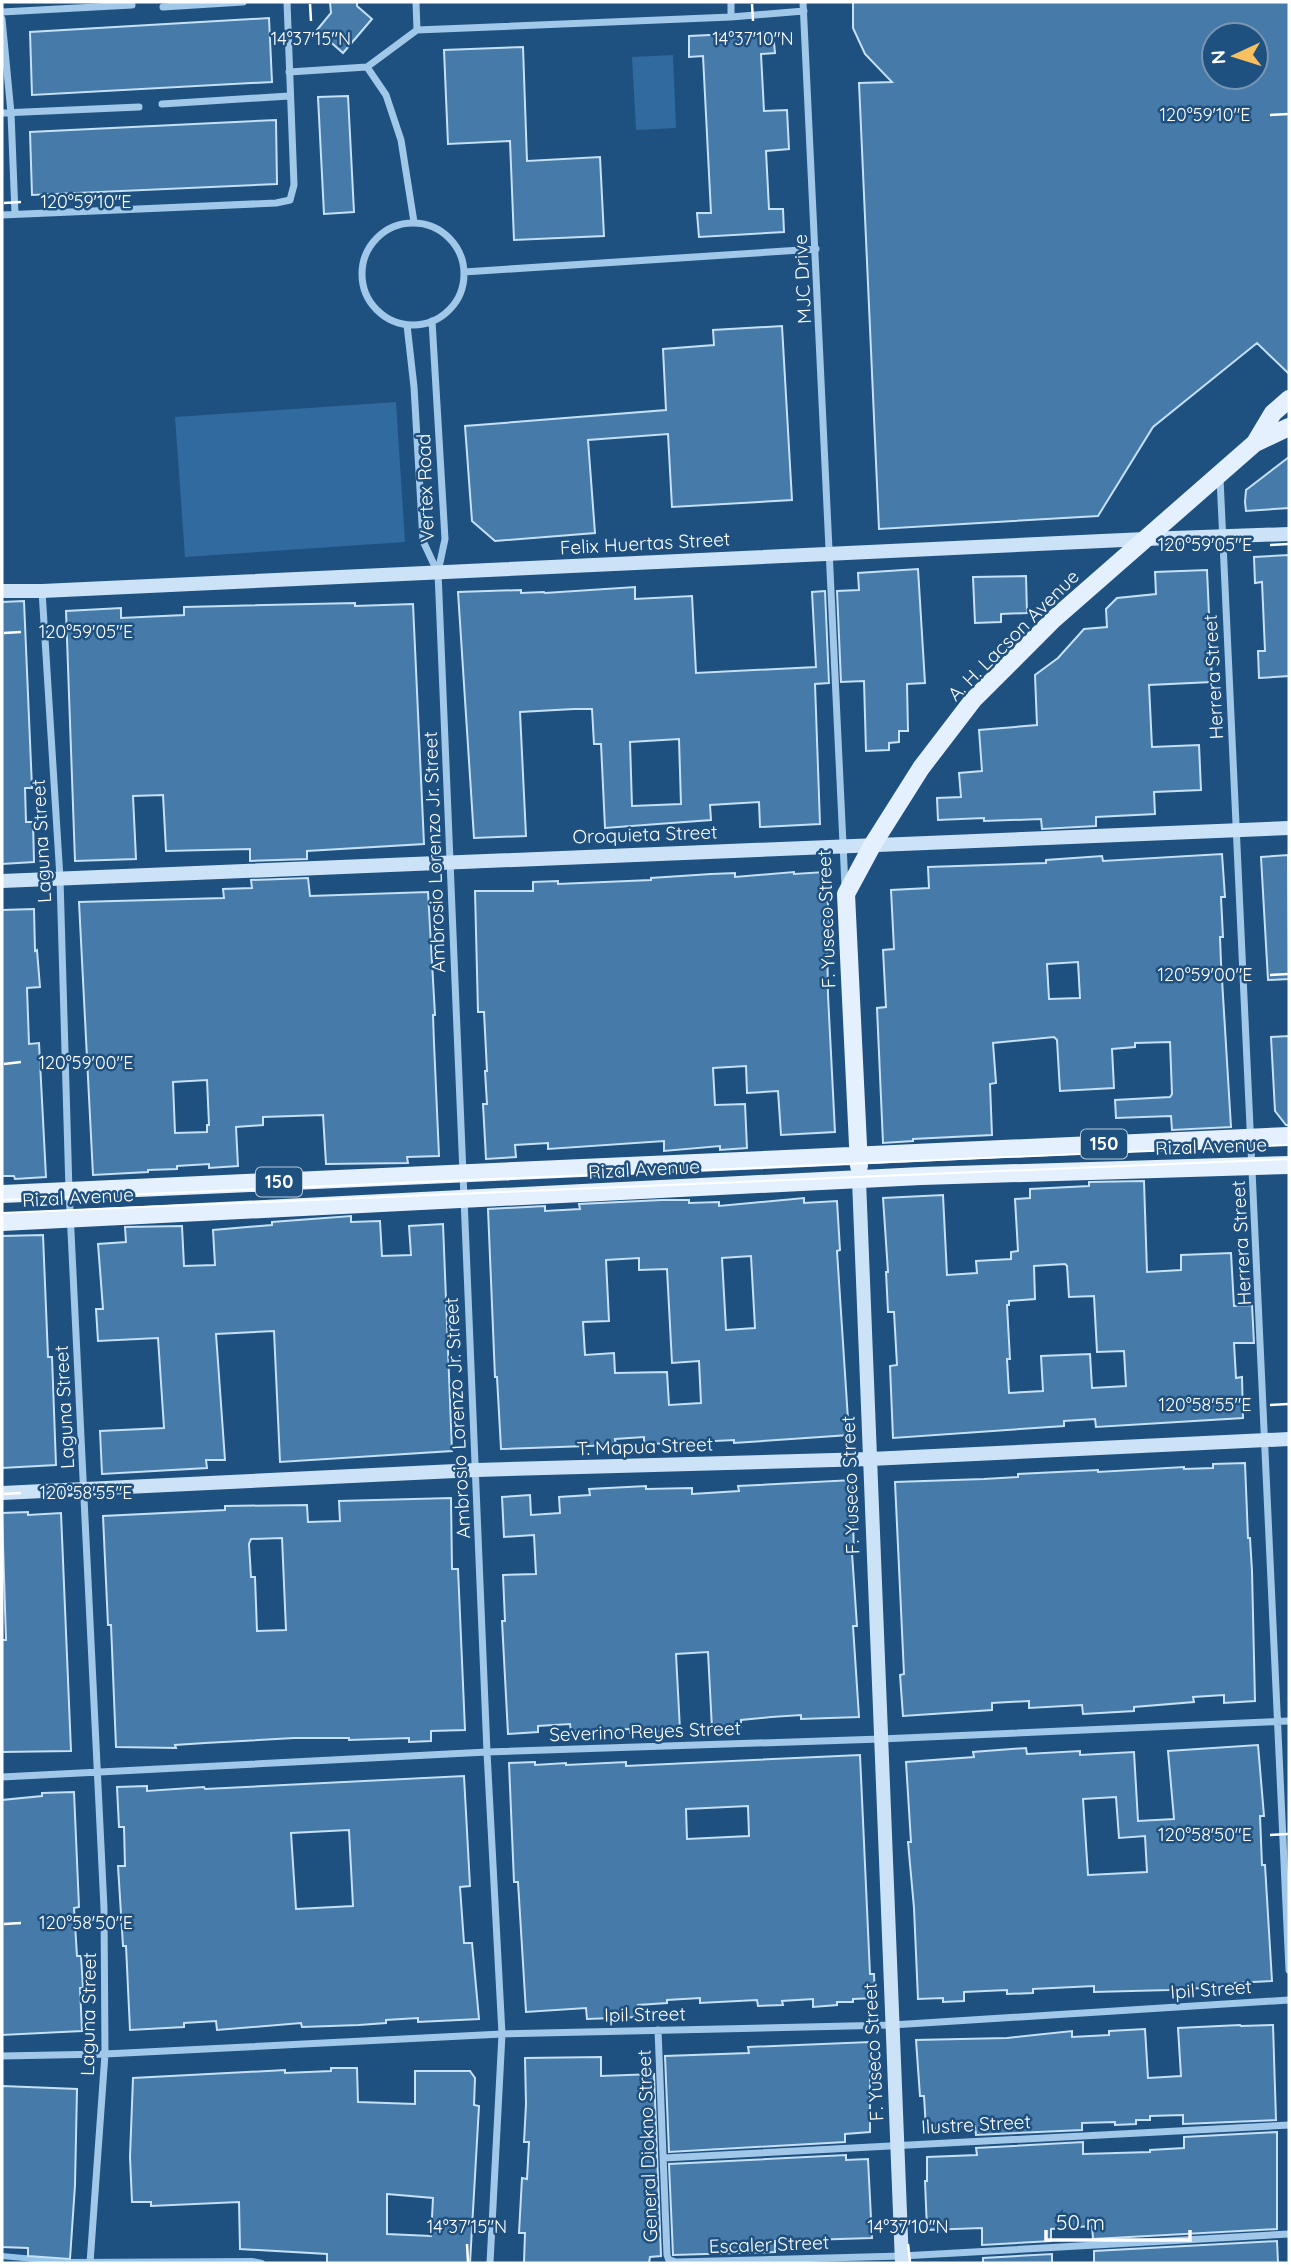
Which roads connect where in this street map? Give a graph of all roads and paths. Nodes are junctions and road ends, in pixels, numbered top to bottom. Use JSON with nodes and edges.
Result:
{"nodes":[{"id":1,"x":243,"y":2,"type":"edge"},
{"id":2,"x":286,"y":2,"type":"edge"},
{"id":3,"x":416,"y":2,"type":"edge"},
{"id":4,"x":731,"y":2,"type":"edge"},
{"id":5,"x":803,"y":2,"type":"edge"},
{"id":6,"x":132,"y":5,"type":"dead end"},
{"id":7,"x":163,"y":7,"type":"dead end"},
{"id":8,"x":804,"y":11,"type":"junction"},
{"id":9,"x":2,"y":12,"type":"edge"},
{"id":10,"x":731,"y":17,"type":"junction"},
{"id":11,"x":2,"y":19,"type":"edge"},
{"id":12,"x":417,"y":30,"type":"junction"},
{"id":13,"x":367,"y":67,"type":"junction"},
{"id":14,"x":289,"y":72,"type":"junction"},
{"id":15,"x":289,"y":96,"type":"junction"},
{"id":16,"x":162,"y":104,"type":"dead end"},
{"id":17,"x":139,"y":107,"type":"dead end"},
{"id":18,"x":2,"y":113,"type":"edge"},
{"id":19,"x":11,"y":113,"type":"junction"},
{"id":20,"x":15,"y":214,"type":"junction"},
{"id":21,"x":2,"y":215,"type":"edge"},
{"id":22,"x":414,"y":222,"type":"junction"},
{"id":23,"x":816,"y":249,"type":"junction"},
{"id":24,"x":464,"y":272,"type":"junction"},
{"id":25,"x":432,"y":321,"type":"junction"},
{"id":26,"x":407,"y":325,"type":"junction"},
{"id":27,"x":1289,"y":399,"type":"edge"},
{"id":28,"x":1289,"y":427,"type":"edge"},
{"id":29,"x":1255,"y":443,"type":"junction"},
{"id":30,"x":1220,"y":473,"type":"junction"},
{"id":31,"x":1289,"y":534,"type":"edge"},
{"id":32,"x":1222,"y":536,"type":"junction"},
{"id":33,"x":1145,"y":539,"type":"junction"},
{"id":34,"x":831,"y":554,"type":"junction"},
{"id":35,"x":438,"y":572,"type":"junction"},
{"id":36,"x":2,"y":591,"type":"edge"},
{"id":37,"x":42,"y":591,"type":"junction"},
{"id":38,"x":838,"y":705,"type":"joint"},
{"id":39,"x":1289,"y":828,"type":"edge"},
{"id":40,"x":1237,"y":829,"type":"junction"},
{"id":41,"x":873,"y":844,"type":"junction"},
{"id":42,"x":844,"y":845,"type":"junction"},
{"id":43,"x":450,"y":862,"type":"junction"},
{"id":44,"x":60,"y":878,"type":"junction"},
{"id":45,"x":2,"y":881,"type":"edge"},
{"id":46,"x":846,"y":894,"type":"junction"},
{"id":47,"x":1289,"y":1136,"type":"edge"},
{"id":48,"x":1252,"y":1138,"type":"junction"},
{"id":49,"x":858,"y":1154,"type":"junction"},
{"id":50,"x":1289,"y":1165,"type":"edge"},
{"id":51,"x":1254,"y":1166,"type":"junction"},
{"id":52,"x":463,"y":1175,"type":"junction"},
{"id":53,"x":859,"y":1180,"type":"junction"},
{"id":54,"x":69,"y":1191,"type":"junction"},
{"id":55,"x":2,"y":1194,"type":"edge"},
{"id":56,"x":463,"y":1199,"type":"junction"},
{"id":57,"x":71,"y":1219,"type":"junction"},
{"id":58,"x":2,"y":1222,"type":"edge"},
{"id":59,"x":1289,"y":1438,"type":"edge"},
{"id":60,"x":1266,"y":1439,"type":"junction"},
{"id":61,"x":870,"y":1459,"type":"junction"},
{"id":62,"x":476,"y":1470,"type":"junction"},
{"id":63,"x":84,"y":1489,"type":"junction"},
{"id":64,"x":2,"y":1493,"type":"edge"},
{"id":65,"x":1278,"y":1721,"type":"junction"},
{"id":66,"x":1289,"y":1721,"type":"edge"},
{"id":67,"x":881,"y":1739,"type":"junction"},
{"id":68,"x":487,"y":1752,"type":"junction"},
{"id":69,"x":97,"y":1771,"type":"junction"},
{"id":70,"x":2,"y":1777,"type":"edge"},
{"id":71,"x":1289,"y":1970,"type":"edge"},
{"id":72,"x":1289,"y":2000,"type":"edge"},
{"id":73,"x":892,"y":2025,"type":"junction"},
{"id":74,"x":658,"y":2030,"type":"junction"},
{"id":75,"x":502,"y":2034,"type":"junction"},
{"id":76,"x":105,"y":2054,"type":"junction"},
{"id":77,"x":2,"y":2056,"type":"edge"},
{"id":78,"x":1289,"y":2124,"type":"edge"},
{"id":79,"x":898,"y":2144,"type":"junction"},
{"id":80,"x":664,"y":2158,"type":"junction"},
{"id":81,"x":1289,"y":2234,"type":"edge"},
{"id":82,"x":90,"y":2259,"type":"edge"},
{"id":83,"x":902,"y":2259,"type":"edge"},
{"id":84,"x":670,"y":2262,"type":"edge"},
{"id":85,"x":490,"y":2263,"type":"edge"}],
"edges":[{"from":1,"to":7,"type":"street"},
{"from":2,"to":14,"type":"street"},
{"from":3,"to":12,"type":"street"},
{"from":4,"to":10,"type":"street"},
{"from":5,"to":8,"type":"street","name":"MJC Drive"},
{"from":6,"to":9,"type":"street"},
{"from":8,"to":10,"type":"street"},
{"from":8,"to":23,"type":"street","name":"MJC Drive"},
{"from":10,"to":12,"type":"street"},
{"from":11,"to":19,"type":"street"},
{"from":12,"to":13,"type":"street"},
{"from":13,"to":14,"type":"street"},
{"from":13,"to":22,"type":"street"},
{"from":14,"to":15,"type":"street"},
{"from":15,"to":16,"type":"street"},
{"from":15,"to":20,"type":"street"},
{"from":17,"to":19,"type":"street"},
{"from":18,"to":19,"type":"street"},
{"from":19,"to":20,"type":"street"},
{"from":20,"to":21,"type":"street"},
{"from":22,"to":24,"type":"street"},
{"from":22,"to":26,"type":"street"},
{"from":23,"to":24,"type":"street"},
{"from":23,"to":34,"type":"street","name":"MJC Drive"},
{"from":24,"to":25,"type":"street"},
{"from":25,"to":26,"type":"street"},
{"from":25,"to":35,"type":"street","name":"Vertex Road"},
{"from":26,"to":35,"type":"street","name":"Vertex Road"},
{"from":27,"to":29,"type":"main road","name":"A. H. Lacson Avenue"},
{"from":28,"to":29,"type":"main road","name":"A. H. Lacson Avenue"},
{"from":29,"to":30,"type":"main road","name":"A. H. Lacson Avenue"},
{"from":30,"to":32,"type":"street","name":"Herrera Street"},
{"from":30,"to":33,"type":"main road","name":"A. H. Lacson Avenue"},
{"from":31,"to":32,"type":"street","name":"Felix Huertas Street"},
{"from":32,"to":33,"type":"street","name":"Felix Huertas Street"},
{"from":32,"to":40,"type":"street","name":"Herrera Street"},
{"from":33,"to":34,"type":"street","name":"Felix Huertas Street"},
{"from":33,"to":41,"type":"main road","name":"A. H. Lacson Avenue"},
{"from":34,"to":35,"type":"street","name":"Felix Huertas Street"},
{"from":34,"to":38,"type":"street","name":"MJC Drive"},
{"from":35,"to":37,"type":"street","name":"Felix Huertas Street"},
{"from":35,"to":43,"type":"street","name":"Ambrosio Lorenzo Jr. Street"},
{"from":36,"to":37,"type":"street","name":"Felix Huertas Street"},
{"from":37,"to":44,"type":"street","name":"Laguna Street"},
{"from":38,"to":42,"type":"street","name":"F. Yuseco Street"},
{"from":39,"to":40,"type":"street","name":"Oroquieta Street"},
{"from":40,"to":41,"type":"street","name":"Oroquieta Street"},
{"from":40,"to":48,"type":"street","name":"Herrera Street"},
{"from":41,"to":42,"type":"street","name":"Oroquieta Street"},
{"from":41,"to":46,"type":"main road","name":"A. H. Lacson Avenue"},
{"from":42,"to":43,"type":"street","name":"Oroquieta Street"},
{"from":42,"to":46,"type":"street","name":"F. Yuseco Street"},
{"from":43,"to":44,"type":"street","name":"Oroquieta Street"},
{"from":43,"to":52,"type":"street","name":"Ambrosio Lorenzo Jr. Street"},
{"from":44,"to":45,"type":"street","name":"Oroquieta Street"},
{"from":44,"to":54,"type":"street","name":"Laguna Street"},
{"from":46,"to":49,"type":"main road","name":"F. Yuseco Street"},
{"from":47,"to":48,"type":"main road","name":"Rizal Avenue","number":"150"},
{"from":48,"to":49,"type":"main road","name":"Rizal Avenue","number":"150"},
{"from":48,"to":51,"type":"street","name":"Herrera Street"},
{"from":49,"to":52,"type":"main road","name":"Rizal Avenue","number":"150"},
{"from":49,"to":53,"type":"main road","name":"F. Yuseco Street"},
{"from":50,"to":51,"type":"main road","name":"Rizal Avenue","number":"150"},
{"from":51,"to":53,"type":"main road","name":"Rizal Avenue","number":"150"},
{"from":51,"to":60,"type":"street","name":"Herrera Street"},
{"from":52,"to":54,"type":"main road","name":"Rizal Avenue","number":"150"},
{"from":52,"to":56,"type":"street","name":"Ambrosio Lorenzo Jr. Street"},
{"from":53,"to":56,"type":"main road","name":"Rizal Avenue","number":"150"},
{"from":53,"to":61,"type":"street","name":"F. Yuseco Street"},
{"from":54,"to":55,"type":"main road","name":"Rizal Avenue","number":"150"},
{"from":54,"to":57,"type":"street","name":"Laguna Street"},
{"from":56,"to":57,"type":"main road","name":"Rizal Avenue","number":"150"},
{"from":56,"to":62,"type":"street","name":"Ambrosio Lorenzo Jr. Street"},
{"from":57,"to":58,"type":"main road","name":"Rizal Avenue","number":"150"},
{"from":57,"to":63,"type":"street","name":"Laguna Street"},
{"from":59,"to":60,"type":"street","name":"T. Mapua Street"},
{"from":60,"to":61,"type":"street","name":"T. Mapua Street"},
{"from":60,"to":65,"type":"street","name":"Herrera Street"},
{"from":61,"to":62,"type":"street","name":"T. Mapua Street"},
{"from":61,"to":67,"type":"street","name":"F. Yuseco Street"},
{"from":62,"to":63,"type":"street","name":"T. Mapua Street"},
{"from":62,"to":68,"type":"street","name":"Ambrosio Lorenzo Jr. Street"},
{"from":63,"to":64,"type":"street","name":"T. Mapua Street"},
{"from":63,"to":69,"type":"street","name":"Laguna Street"},
{"from":65,"to":66,"type":"street","name":"Severino Reyes Street"},
{"from":65,"to":67,"type":"street","name":"Severino Reyes Street"},
{"from":65,"to":71,"type":"street","name":"Herrera Street"},
{"from":67,"to":68,"type":"street","name":"Severino Reyes Street"},
{"from":67,"to":73,"type":"street","name":"F. Yuseco Street"},
{"from":68,"to":69,"type":"street","name":"Severino Reyes Street"},
{"from":68,"to":75,"type":"street","name":"Ambrosio Lorenzo Jr. Street"},
{"from":69,"to":70,"type":"street","name":"Severino Reyes Street"},
{"from":69,"to":76,"type":"street","name":"Laguna Street"},
{"from":72,"to":73,"type":"street","name":"Ipil Street"},
{"from":73,"to":74,"type":"street","name":"Ipil Street"},
{"from":73,"to":79,"type":"street","name":"F. Yuseco Street"},
{"from":74,"to":75,"type":"street","name":"Ipil Street"},
{"from":74,"to":80,"type":"street","name":"General Diokno Street"},
{"from":75,"to":76,"type":"street","name":"Ipil Street"},
{"from":75,"to":85,"type":"street","name":"Ambrosio Lorenzo Jr. Street"},
{"from":76,"to":77,"type":"street","name":"Ipil Street"},
{"from":76,"to":82,"type":"street","name":"Laguna Street"},
{"from":78,"to":79,"type":"street","name":"Ilustre Street"},
{"from":79,"to":80,"type":"street","name":"Ilustre Street"},
{"from":79,"to":83,"type":"street","name":"F. Yuseco Street"},
{"from":80,"to":84,"type":"street","name":"General Diokno Street"},
{"from":81,"to":83,"type":"street","name":"Escaler Street"},
{"from":83,"to":84,"type":"street","name":"Escaler Street"}]}
